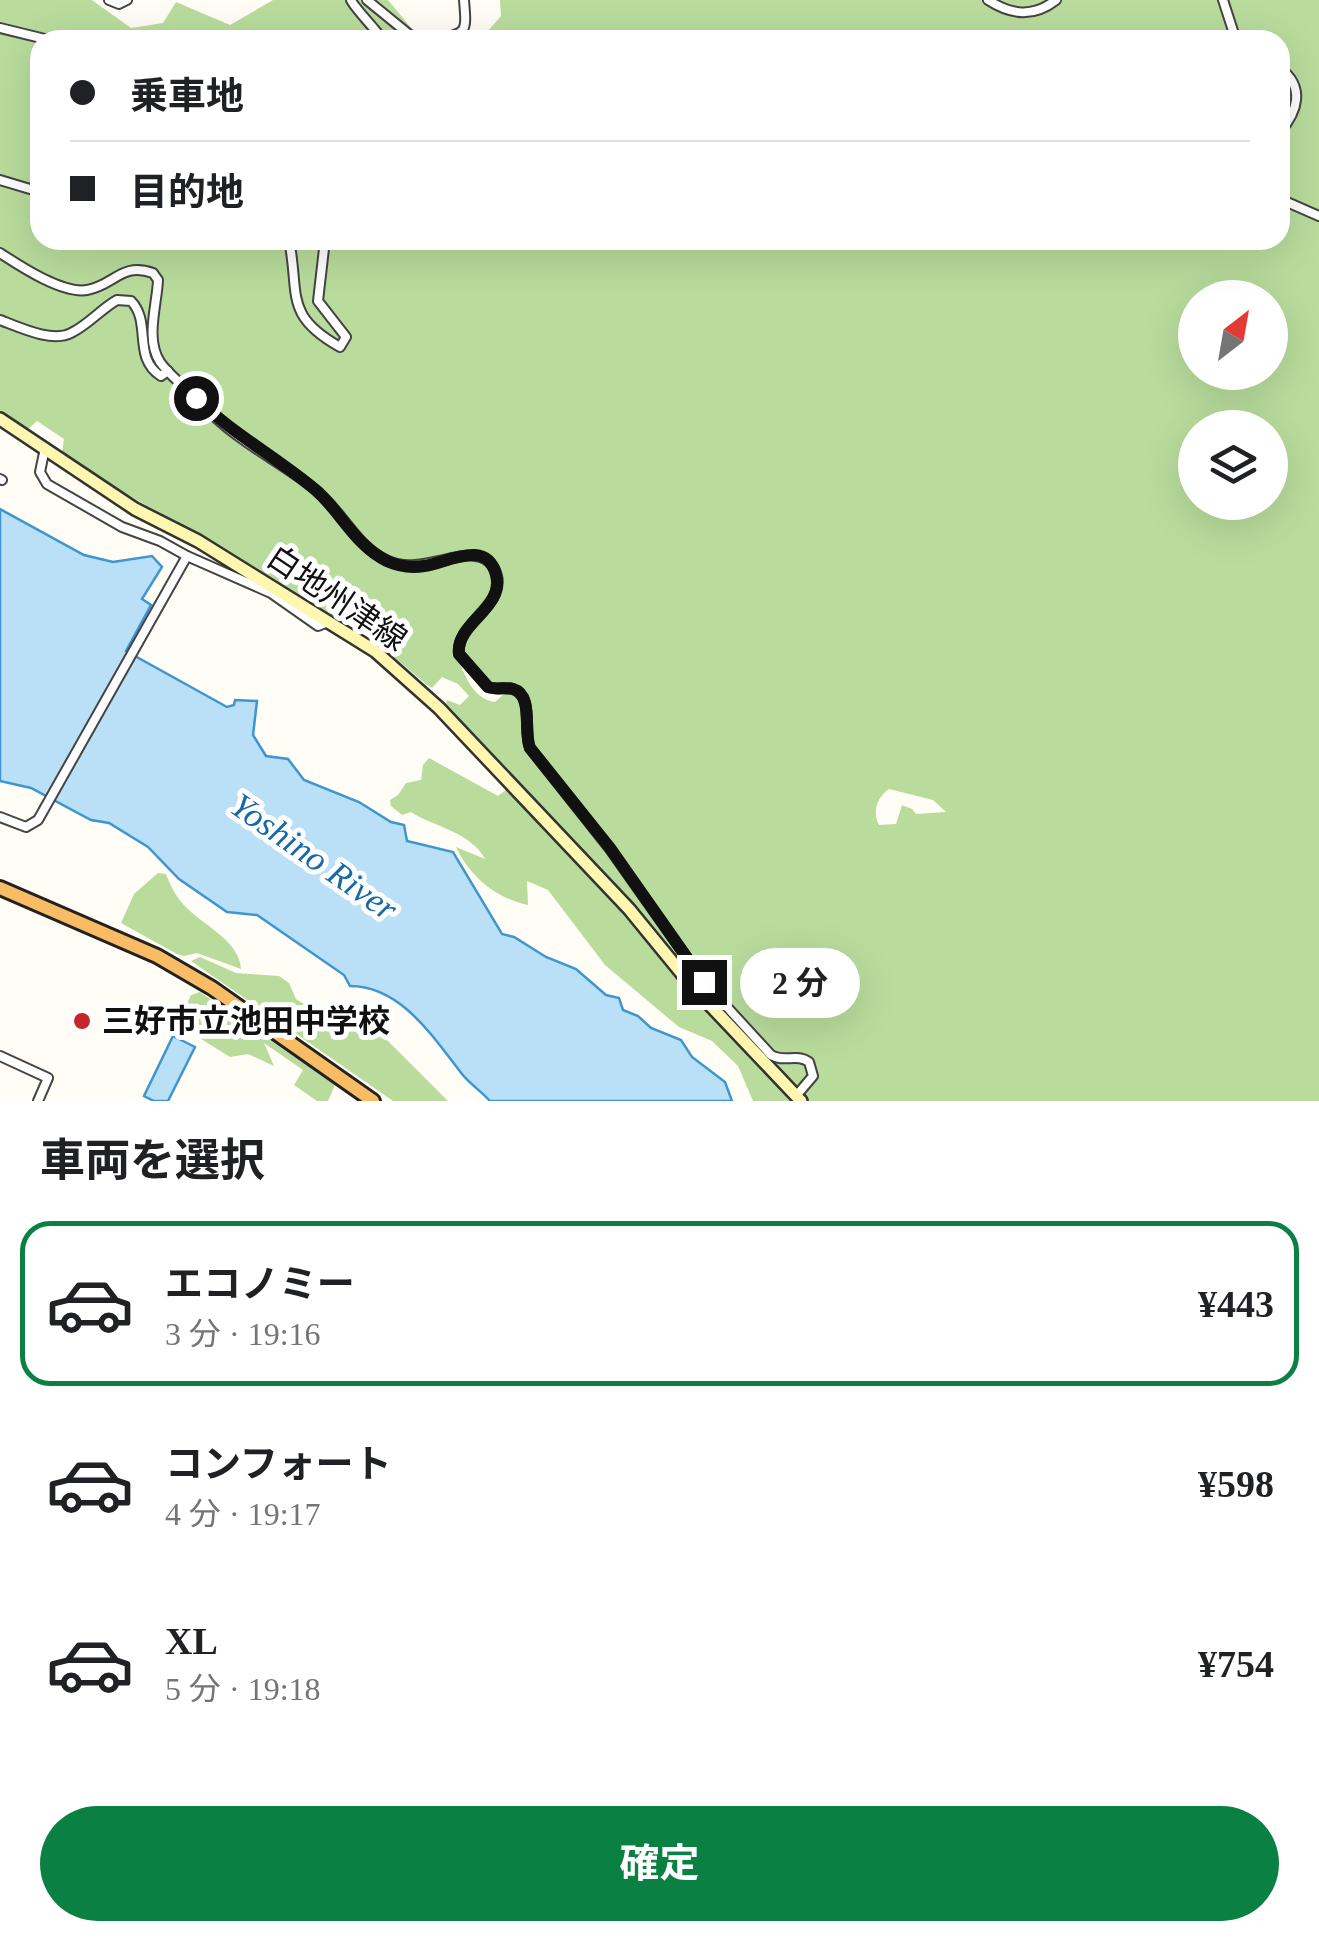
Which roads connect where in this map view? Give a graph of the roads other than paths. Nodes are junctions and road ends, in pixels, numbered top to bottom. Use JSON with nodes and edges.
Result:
{"nodes":[{"id":1,"x":108,"y":0,"type":"edge"},
{"id":2,"x":127,"y":0,"type":"edge"},
{"id":3,"x":351,"y":0,"type":"edge"},
{"id":4,"x":367,"y":0,"type":"edge"},
{"id":5,"x":464,"y":0,"type":"edge"},
{"id":6,"x":988,"y":0,"type":"edge"},
{"id":7,"x":1056,"y":0,"type":"edge"},
{"id":8,"x":1223,"y":0,"type":"edge"},
{"id":9,"x":0,"y":28,"type":"edge"},
{"id":10,"x":376,"y":30,"type":"edge"},
{"id":11,"x":404,"y":30,"type":"edge"},
{"id":12,"x":465,"y":30,"type":"edge"},
{"id":13,"x":1233,"y":30,"type":"edge"},
{"id":14,"x":30,"y":35,"type":"edge"},
{"id":15,"x":1290,"y":78,"type":"edge"},
{"id":16,"x":1290,"y":119,"type":"edge"},
{"id":17,"x":0,"y":180,"type":"edge"},
{"id":18,"x":30,"y":189,"type":"edge"},
{"id":19,"x":1290,"y":203,"type":"edge"},
{"id":20,"x":1319,"y":216,"type":"edge"},
{"id":21,"x":289,"y":250,"type":"edge"},
{"id":22,"x":324,"y":250,"type":"edge"},
{"id":23,"x":0,"y":253,"type":"edge"},
{"id":24,"x":0,"y":320,"type":"edge"},
{"id":25,"x":168,"y":371,"type":"junction"},
{"id":26,"x":0,"y":419,"type":"edge"},
{"id":27,"x":45,"y":448,"type":"junction"},
{"id":28,"x":188,"y":556,"type":"junction"},
{"id":29,"x":330,"y":620,"type":"junction"},
{"id":30,"x":0,"y":817,"type":"edge"},
{"id":31,"x":0,"y":888,"type":"edge"},
{"id":32,"x":0,"y":1056,"type":"edge"},
{"id":33,"x":798,"y":1099,"type":"edge"},
{"id":34,"x":38,"y":1101,"type":"edge"},
{"id":35,"x":372,"y":1101,"type":"edge"}],
"edges":[{"from":1,"to":2,"type":"street"},
{"from":3,"to":10,"type":"street"},
{"from":4,"to":11,"type":"street"},
{"from":5,"to":12,"type":"street"},
{"from":6,"to":7,"type":"street"},
{"from":8,"to":13,"type":"street"},
{"from":9,"to":14,"type":"street"},
{"from":15,"to":16,"type":"street"},
{"from":17,"to":18,"type":"street"},
{"from":19,"to":20,"type":"street"},
{"from":21,"to":22,"type":"street"},
{"from":23,"to":25,"type":"street"},
{"from":24,"to":25,"type":"street"},
{"from":25,"to":33,"type":"street"},
{"from":26,"to":27,"type":"main road","name":"白地州津線"},
{"from":27,"to":28,"type":"street"},
{"from":27,"to":29,"type":"main road","name":"白地州津線"},
{"from":28,"to":29,"type":"street"},
{"from":28,"to":30,"type":"street"},
{"from":29,"to":33,"type":"main road","name":"白地州津線"},
{"from":31,"to":35,"type":"highway"},
{"from":32,"to":34,"type":"street"}]}
